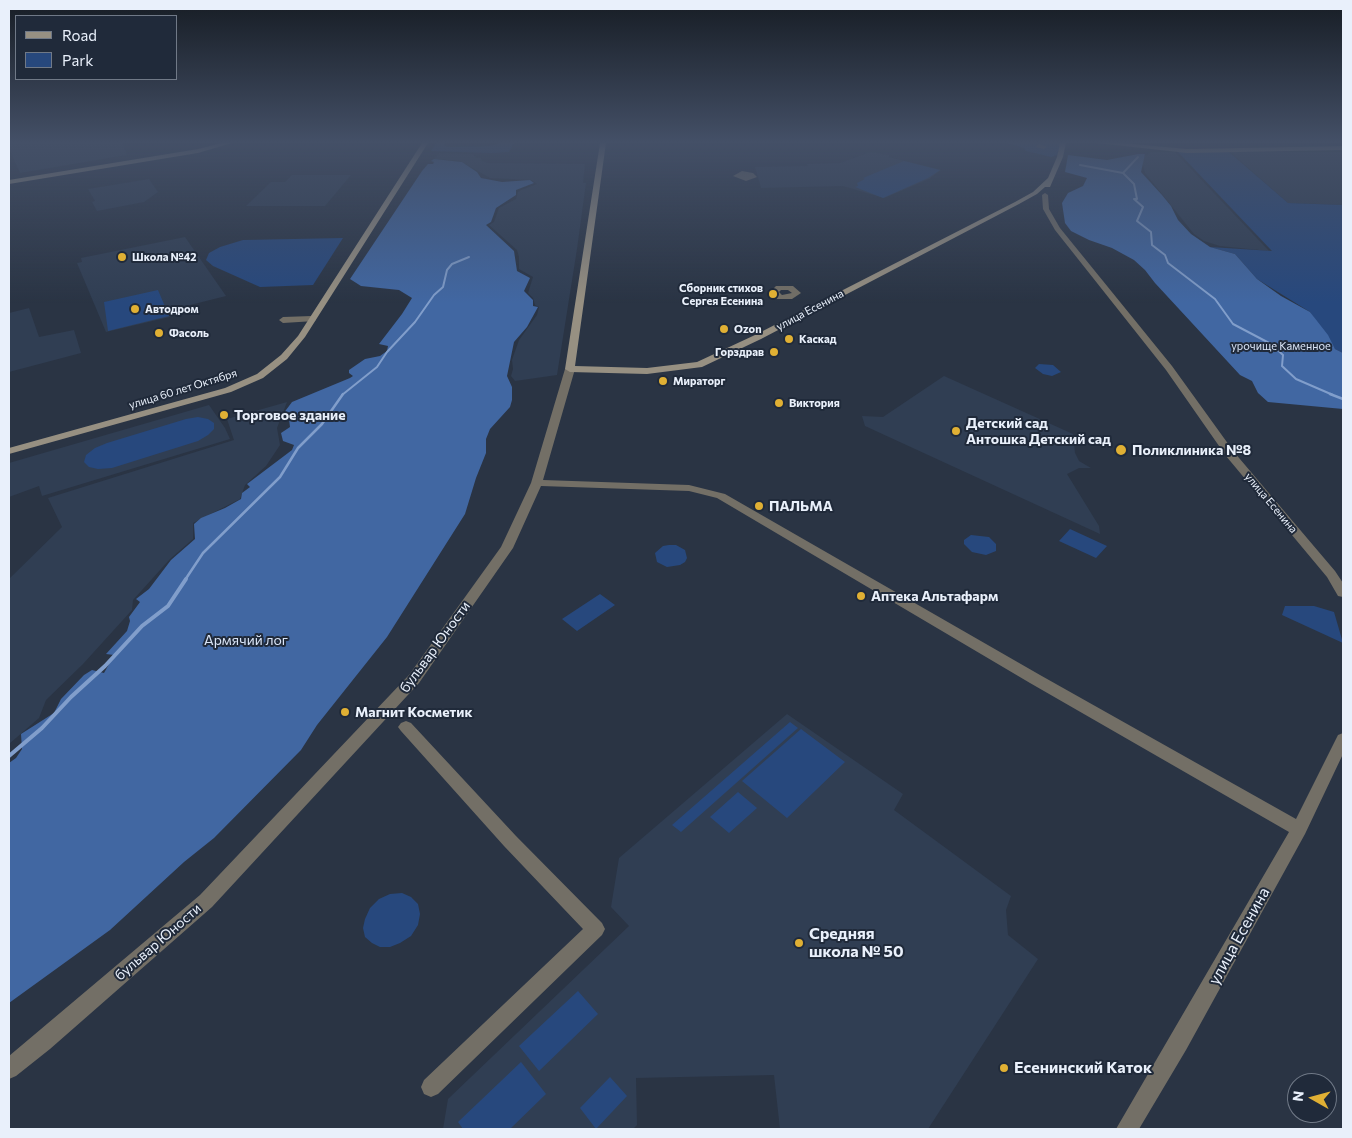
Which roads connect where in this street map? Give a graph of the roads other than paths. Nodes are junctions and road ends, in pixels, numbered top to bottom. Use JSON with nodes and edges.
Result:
{"nodes":[{"id":1,"x":391,"y":196,"type":"edge"},
{"id":2,"x":595,"y":196,"type":"edge"},
{"id":3,"x":1029,"y":196,"type":"edge"},
{"id":4,"x":1045,"y":196,"type":"edge"},
{"id":5,"x":312,"y":319,"type":"junction"},
{"id":6,"x":282,"y":320,"type":"dead end"},
{"id":7,"x":570,"y":369,"type":"junction"},
{"id":8,"x":9,"y":451,"type":"edge"},
{"id":9,"x":538,"y":483,"type":"junction"},
{"id":10,"x":1343,"y":593,"type":"edge"},
{"id":11,"x":406,"y":727,"type":"dead end"},
{"id":12,"x":1343,"y":739,"type":"edge"},
{"id":13,"x":1299,"y":829,"type":"junction"},
{"id":14,"x":9,"y":1069,"type":"edge"},
{"id":15,"x":431,"y":1087,"type":"dead end"},
{"id":16,"x":1128,"y":1129,"type":"edge"}],
"edges":[{"from":1,"to":5,"type":"street","name":"улица 60 лет Октября"},
{"from":2,"to":7,"type":"street","name":"бульвар Юности"},
{"from":3,"to":7,"type":"street","name":"улица Есенина"},
{"from":4,"to":10,"type":"street","name":"улица Есенина"},
{"from":5,"to":6,"type":"street"},
{"from":5,"to":8,"type":"street","name":"улица 60 лет Октября"},
{"from":7,"to":9,"type":"street","name":"бульвар Юности"},
{"from":9,"to":13,"type":"street"},
{"from":9,"to":14,"type":"street","name":"бульвар Юности"},
{"from":11,"to":15,"type":"street"},
{"from":12,"to":13,"type":"street","name":"улица Есенина"},
{"from":13,"to":16,"type":"street","name":"улица Есенина"}]}
